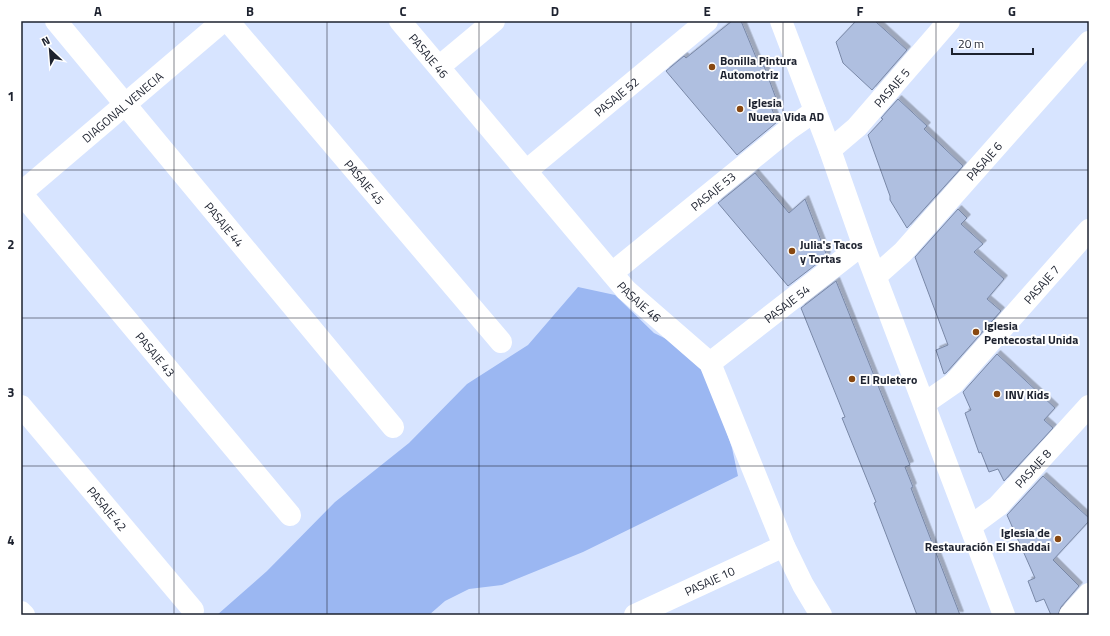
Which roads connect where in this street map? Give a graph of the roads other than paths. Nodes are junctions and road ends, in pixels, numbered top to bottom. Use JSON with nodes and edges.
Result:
{"nodes":[{"id":1,"x":56,"y":21,"type":"edge"},
{"id":2,"x":223,"y":21,"type":"edge"},
{"id":3,"x":228,"y":21,"type":"edge"},
{"id":4,"x":400,"y":21,"type":"edge"},
{"id":5,"x":494,"y":21,"type":"edge"},
{"id":6,"x":707,"y":21,"type":"edge"},
{"id":7,"x":781,"y":21,"type":"edge"},
{"id":8,"x":949,"y":21,"type":"edge"},
{"id":9,"x":1089,"y":42,"type":"edge"},
{"id":10,"x":440,"y":66,"type":"junction"},
{"id":11,"x":126,"y":104,"type":"junction"},
{"id":12,"x":815,"y":111,"type":"junction"},
{"id":13,"x":830,"y":150,"type":"junction"},
{"id":14,"x":526,"y":171,"type":"junction"},
{"id":15,"x":21,"y":193,"type":"edge"},
{"id":16,"x":1089,"y":230,"type":"edge"},
{"id":17,"x":863,"y":244,"type":"junction"},
{"id":18,"x":612,"y":273,"type":"junction"},
{"id":19,"x":876,"y":276,"type":"junction"},
{"id":20,"x":501,"y":342,"type":"dead end"},
{"id":21,"x":710,"y":363,"type":"junction"},
{"id":22,"x":925,"y":403,"type":"junction"},
{"id":23,"x":21,"y":406,"type":"edge"},
{"id":24,"x":1089,"y":406,"type":"edge"},
{"id":25,"x":393,"y":427,"type":"dead end"},
{"id":26,"x":290,"y":515,"type":"dead end"},
{"id":27,"x":971,"y":526,"type":"junction"},
{"id":28,"x":784,"y":546,"type":"junction"},
{"id":29,"x":1089,"y":594,"type":"edge"},
{"id":30,"x":193,"y":610,"type":"dead end"},
{"id":31,"x":21,"y":612,"type":"edge"},
{"id":32,"x":24,"y":615,"type":"edge"},
{"id":33,"x":635,"y":615,"type":"edge"},
{"id":34,"x":821,"y":615,"type":"edge"},
{"id":35,"x":1004,"y":615,"type":"edge"},
{"id":36,"x":1070,"y":615,"type":"edge"}],
"edges":[{"from":1,"to":11,"type":"street","name":"PASAJE 44"},
{"from":2,"to":11,"type":"street","name":"DIAGONAL VENECIA"},
{"from":3,"to":20,"type":"street","name":"PASAJE 45"},
{"from":4,"to":10,"type":"street","name":"PASAJE 46"},
{"from":5,"to":10,"type":"street"},
{"from":6,"to":14,"type":"street","name":"PASAJE 52"},
{"from":7,"to":12,"type":"street"},
{"from":8,"to":13,"type":"street","name":"PASAJE 5"},
{"from":9,"to":19,"type":"street","name":"PASAJE 6"},
{"from":10,"to":14,"type":"street","name":"PASAJE 46"},
{"from":11,"to":15,"type":"street","name":"DIAGONAL VENECIA"},
{"from":11,"to":25,"type":"street","name":"PASAJE 44"},
{"from":12,"to":13,"type":"street"},
{"from":12,"to":18,"type":"street","name":"PASAJE 53"},
{"from":13,"to":17,"type":"street"},
{"from":14,"to":18,"type":"street","name":"PASAJE 46"},
{"from":15,"to":26,"type":"street","name":"PASAJE 43"},
{"from":16,"to":22,"type":"street","name":"PASAJE 7"},
{"from":17,"to":19,"type":"street"},
{"from":17,"to":21,"type":"street","name":"PASAJE 54"},
{"from":18,"to":21,"type":"street","name":"PASAJE 46"},
{"from":19,"to":22,"type":"street"},
{"from":21,"to":28,"type":"street","name":"PASAJE 46"},
{"from":22,"to":27,"type":"street"},
{"from":23,"to":30,"type":"street","name":"PASAJE 42"},
{"from":24,"to":27,"type":"street","name":"PASAJE 8"},
{"from":27,"to":35,"type":"street"},
{"from":28,"to":33,"type":"street","name":"PASAJE 10"},
{"from":28,"to":34,"type":"street","name":"PASAJE 46"},
{"from":29,"to":36,"type":"street"},
{"from":31,"to":32,"type":"street"}]}
